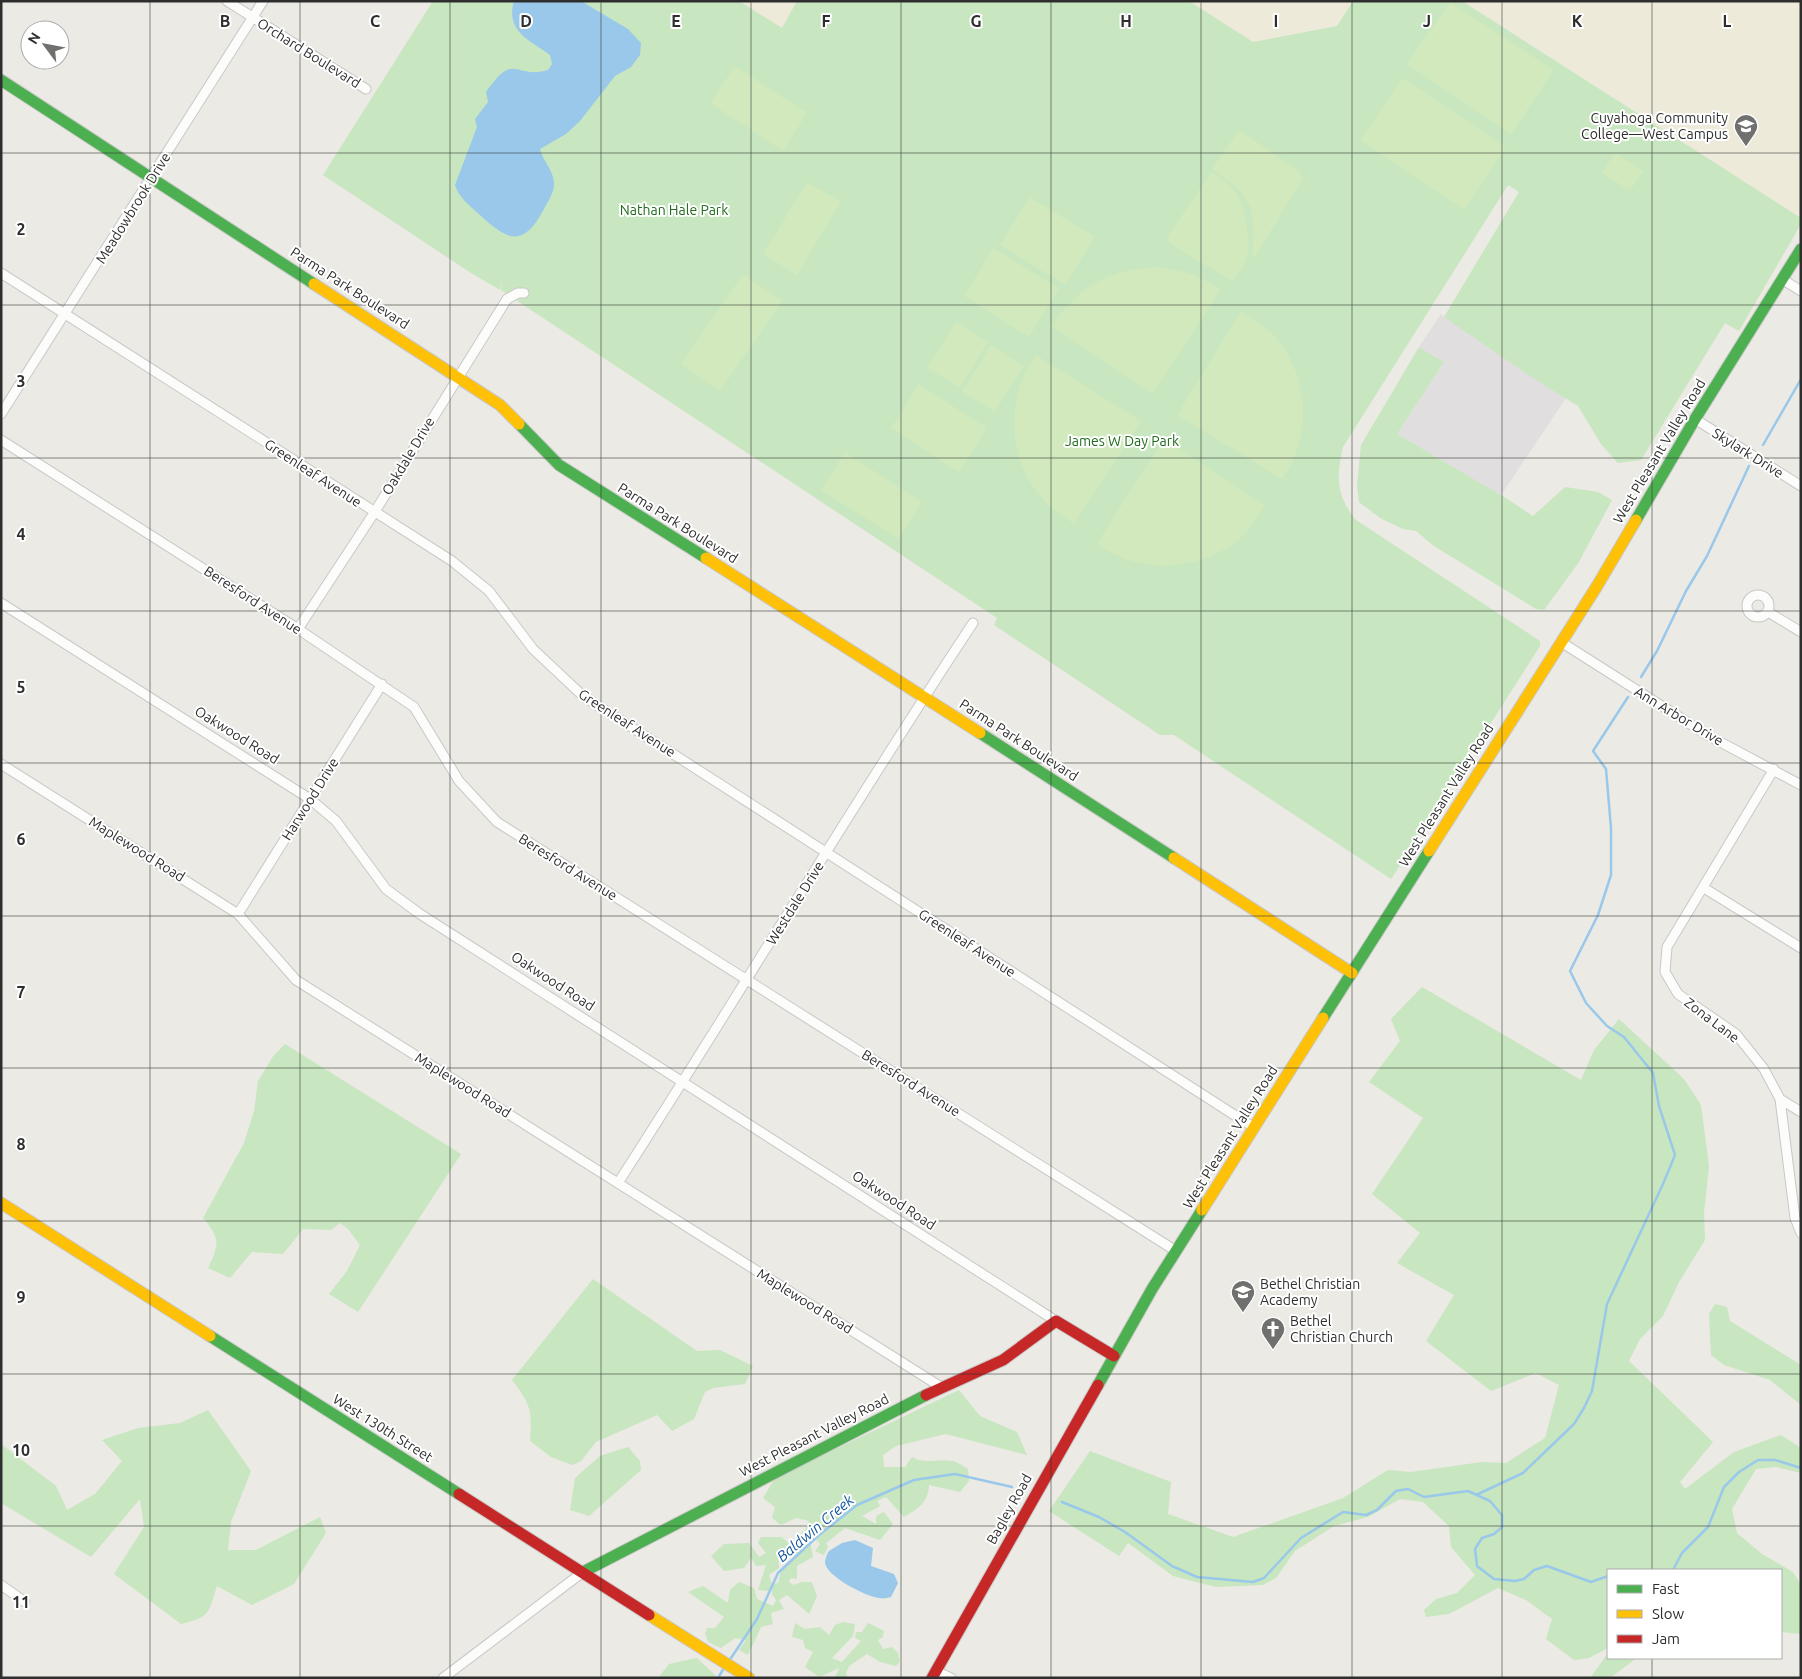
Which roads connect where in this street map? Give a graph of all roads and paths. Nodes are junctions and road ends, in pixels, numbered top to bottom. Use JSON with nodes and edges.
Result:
{"nodes":[{"id":1,"x":228,"y":1,"type":"edge"},
{"id":2,"x":263,"y":1,"type":"edge"},
{"id":3,"x":253,"y":18,"type":"junction"},
{"id":4,"x":1,"y":80,"type":"edge"},
{"id":5,"x":366,"y":89,"type":"dead end"},
{"id":6,"x":152,"y":178,"type":"junction"},
{"id":7,"x":1801,"y":249,"type":"edge"},
{"id":8,"x":1,"y":273,"type":"edge"},
{"id":9,"x":1782,"y":279,"type":"junction"},
{"id":10,"x":1801,"y":291,"type":"edge"},
{"id":11,"x":524,"y":293,"type":"dead end"},
{"id":12,"x":66,"y":314,"type":"junction"},
{"id":13,"x":457,"y":376,"type":"junction"},
{"id":14,"x":1,"y":414,"type":"edge"},
{"id":15,"x":1695,"y":419,"type":"junction"},
{"id":16,"x":1,"y":440,"type":"edge"},
{"id":17,"x":1801,"y":486,"type":"edge"},
{"id":18,"x":374,"y":513,"type":"junction"},
{"id":19,"x":1,"y":603,"type":"edge"},
{"id":20,"x":1768,"y":612,"type":"dead end"},
{"id":21,"x":972,"y":623,"type":"dead end"},
{"id":22,"x":298,"y":629,"type":"junction"},
{"id":23,"x":1801,"y":632,"type":"edge"},
{"id":24,"x":1560,"y":642,"type":"junction"},
{"id":25,"x":382,"y":684,"type":"junction"},
{"id":26,"x":924,"y":696,"type":"junction"},
{"id":27,"x":1,"y":764,"type":"edge"},
{"id":28,"x":1774,"y":769,"type":"junction"},
{"id":29,"x":1801,"y":785,"type":"edge"},
{"id":30,"x":310,"y":799,"type":"junction"},
{"id":31,"x":827,"y":852,"type":"junction"},
{"id":32,"x":1704,"y":888,"type":"junction"},
{"id":33,"x":238,"y":914,"type":"junction"},
{"id":34,"x":1801,"y":948,"type":"edge"},
{"id":35,"x":1352,"y":973,"type":"junction"},
{"id":36,"x":748,"y":979,"type":"junction"},
{"id":37,"x":684,"y":1083,"type":"junction"},
{"id":38,"x":1780,"y":1099,"type":"junction"},
{"id":39,"x":1801,"y":1112,"type":"edge"},
{"id":40,"x":1253,"y":1127,"type":"junction"},
{"id":41,"x":618,"y":1183,"type":"junction"},
{"id":42,"x":1,"y":1203,"type":"edge"},
{"id":43,"x":1801,"y":1233,"type":"edge"},
{"id":44,"x":1176,"y":1251,"type":"junction"},
{"id":45,"x":1056,"y":1321,"type":"junction"},
{"id":46,"x":1114,"y":1356,"type":"junction"},
{"id":47,"x":941,"y":1387,"type":"junction"},
{"id":48,"x":583,"y":1572,"type":"junction"},
{"id":49,"x":1,"y":1585,"type":"edge"},
{"id":50,"x":24,"y":1602,"type":"dead end"},
{"id":51,"x":934,"y":1674,"type":"edge"},
{"id":52,"x":443,"y":1678,"type":"edge"},
{"id":53,"x":749,"y":1678,"type":"edge"},
{"id":54,"x":950,"y":1678,"type":"edge"}],
"edges":[{"from":1,"to":3,"type":"street","name":"Orchard Boulevard"},
{"from":2,"to":3,"type":"street","name":"Meadowbrook Drive"},
{"from":3,"to":5,"type":"street","name":"Orchard Boulevard"},
{"from":3,"to":6,"type":"street","name":"Meadowbrook Drive"},
{"from":4,"to":6,"type":"main road","name":"Parma Park Boulevard"},
{"from":6,"to":12,"type":"street","name":"Meadowbrook Drive"},
{"from":6,"to":13,"type":"main road","name":"Parma Park Boulevard"},
{"from":7,"to":9,"type":"main road","name":"West Pleasant Valley Road"},
{"from":8,"to":12,"type":"street","name":"Greenleaf Avenue"},
{"from":9,"to":10,"type":"street"},
{"from":9,"to":15,"type":"main road","name":"West Pleasant Valley Road"},
{"from":11,"to":13,"type":"street","name":"Oakdale Drive"},
{"from":12,"to":14,"type":"street","name":"Meadowbrook Drive"},
{"from":12,"to":18,"type":"street","name":"Greenleaf Avenue"},
{"from":13,"to":18,"type":"street","name":"Oakdale Drive"},
{"from":13,"to":26,"type":"main road","name":"Parma Park Boulevard"},
{"from":15,"to":17,"type":"street","name":"Skylark Drive"},
{"from":15,"to":24,"type":"main road","name":"West Pleasant Valley Road"},
{"from":16,"to":22,"type":"street","name":"Beresford Avenue"},
{"from":18,"to":22,"type":"street","name":"Oakdale Drive"},
{"from":18,"to":31,"type":"street","name":"Greenleaf Avenue"},
{"from":19,"to":30,"type":"street","name":"Oakwood Road"},
{"from":20,"to":23,"type":"street"},
{"from":21,"to":26,"type":"street","name":"Westdale Drive"},
{"from":22,"to":25,"type":"street","name":"Beresford Avenue"},
{"from":24,"to":28,"type":"street","name":"Ann Arbor Drive"},
{"from":24,"to":35,"type":"main road","name":"West Pleasant Valley Road"},
{"from":25,"to":30,"type":"street","name":"Harwood Drive"},
{"from":25,"to":36,"type":"street","name":"Beresford Avenue"},
{"from":26,"to":31,"type":"street","name":"Westdale Drive"},
{"from":26,"to":35,"type":"main road","name":"Parma Park Boulevard"},
{"from":27,"to":33,"type":"street","name":"Maplewood Road"},
{"from":28,"to":29,"type":"street","name":"Ann Arbor Drive"},
{"from":28,"to":32,"type":"street","name":"Zona Lane"},
{"from":30,"to":33,"type":"street","name":"Harwood Drive"},
{"from":30,"to":37,"type":"street","name":"Oakwood Road"},
{"from":31,"to":36,"type":"street","name":"Westdale Drive"},
{"from":31,"to":40,"type":"street","name":"Greenleaf Avenue"},
{"from":32,"to":34,"type":"street"},
{"from":32,"to":38,"type":"street","name":"Zona Lane"},
{"from":33,"to":41,"type":"street","name":"Maplewood Road"},
{"from":35,"to":40,"type":"main road","name":"West Pleasant Valley Road"},
{"from":36,"to":37,"type":"street","name":"Westdale Drive"},
{"from":36,"to":44,"type":"street","name":"Beresford Avenue"},
{"from":37,"to":41,"type":"street","name":"Westdale Drive"},
{"from":37,"to":45,"type":"street","name":"Oakwood Road"},
{"from":38,"to":39,"type":"street"},
{"from":38,"to":43,"type":"street","name":"Zona Lane"},
{"from":40,"to":44,"type":"main road","name":"West Pleasant Valley Road"},
{"from":41,"to":47,"type":"street","name":"Maplewood Road"},
{"from":42,"to":48,"type":"main road","name":"West 130th Street"},
{"from":44,"to":46,"type":"main road","name":"West Pleasant Valley Road"},
{"from":45,"to":46,"type":"main road","name":"Oakwood Road"},
{"from":45,"to":47,"type":"main road","name":"West Pleasant Valley Road"},
{"from":46,"to":51,"type":"main road","name":"Bagley Road"},
{"from":47,"to":48,"type":"main road","name":"West Pleasant Valley Road"},
{"from":48,"to":52,"type":"street"},
{"from":48,"to":53,"type":"main road","name":"West 130th Street"},
{"from":49,"to":50,"type":"street"},
{"from":51,"to":54,"type":"street"}]}
